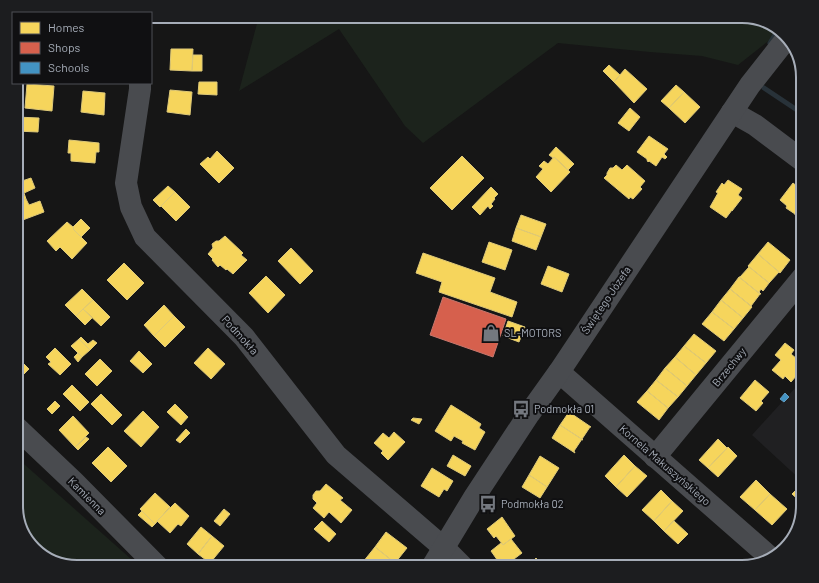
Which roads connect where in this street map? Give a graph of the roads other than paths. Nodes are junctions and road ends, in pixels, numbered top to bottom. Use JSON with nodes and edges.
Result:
{"nodes":[{"id":1,"x":784,"y":42,"type":"edge"},
{"id":2,"x":140,"y":84,"type":"edge"},
{"id":3,"x":732,"y":112,"type":"junction"},
{"id":4,"x":796,"y":156,"type":"edge"},
{"id":5,"x":796,"y":286,"type":"edge"},
{"id":6,"x":559,"y":372,"type":"junction"},
{"id":7,"x":23,"y":434,"type":"edge"},
{"id":8,"x":655,"y":457,"type":"junction"},
{"id":9,"x":444,"y":548,"type":"junction"},
{"id":10,"x":766,"y":554,"type":"edge"},
{"id":11,"x":151,"y":560,"type":"edge"},
{"id":12,"x":436,"y":560,"type":"edge"},
{"id":13,"x":456,"y":560,"type":"edge"}],
"edges":[{"from":1,"to":3,"type":"street","name":"Świętego Józefa"},
{"from":2,"to":9,"type":"street","name":"Podmokła"},
{"from":3,"to":4,"type":"street"},
{"from":3,"to":6,"type":"street","name":"Świętego Józefa"},
{"from":5,"to":8,"type":"street","name":"Brzechwy"},
{"from":6,"to":8,"type":"street","name":"Kornela Makuszyńskiego"},
{"from":6,"to":9,"type":"street","name":"Świętego Józefa"},
{"from":7,"to":11,"type":"street","name":"Kamienna"},
{"from":8,"to":10,"type":"street","name":"Kornela Makuszyńskiego"},
{"from":9,"to":12,"type":"street","name":"Świętego Józefa"},
{"from":9,"to":13,"type":"street","name":"Podmokła"}]}
